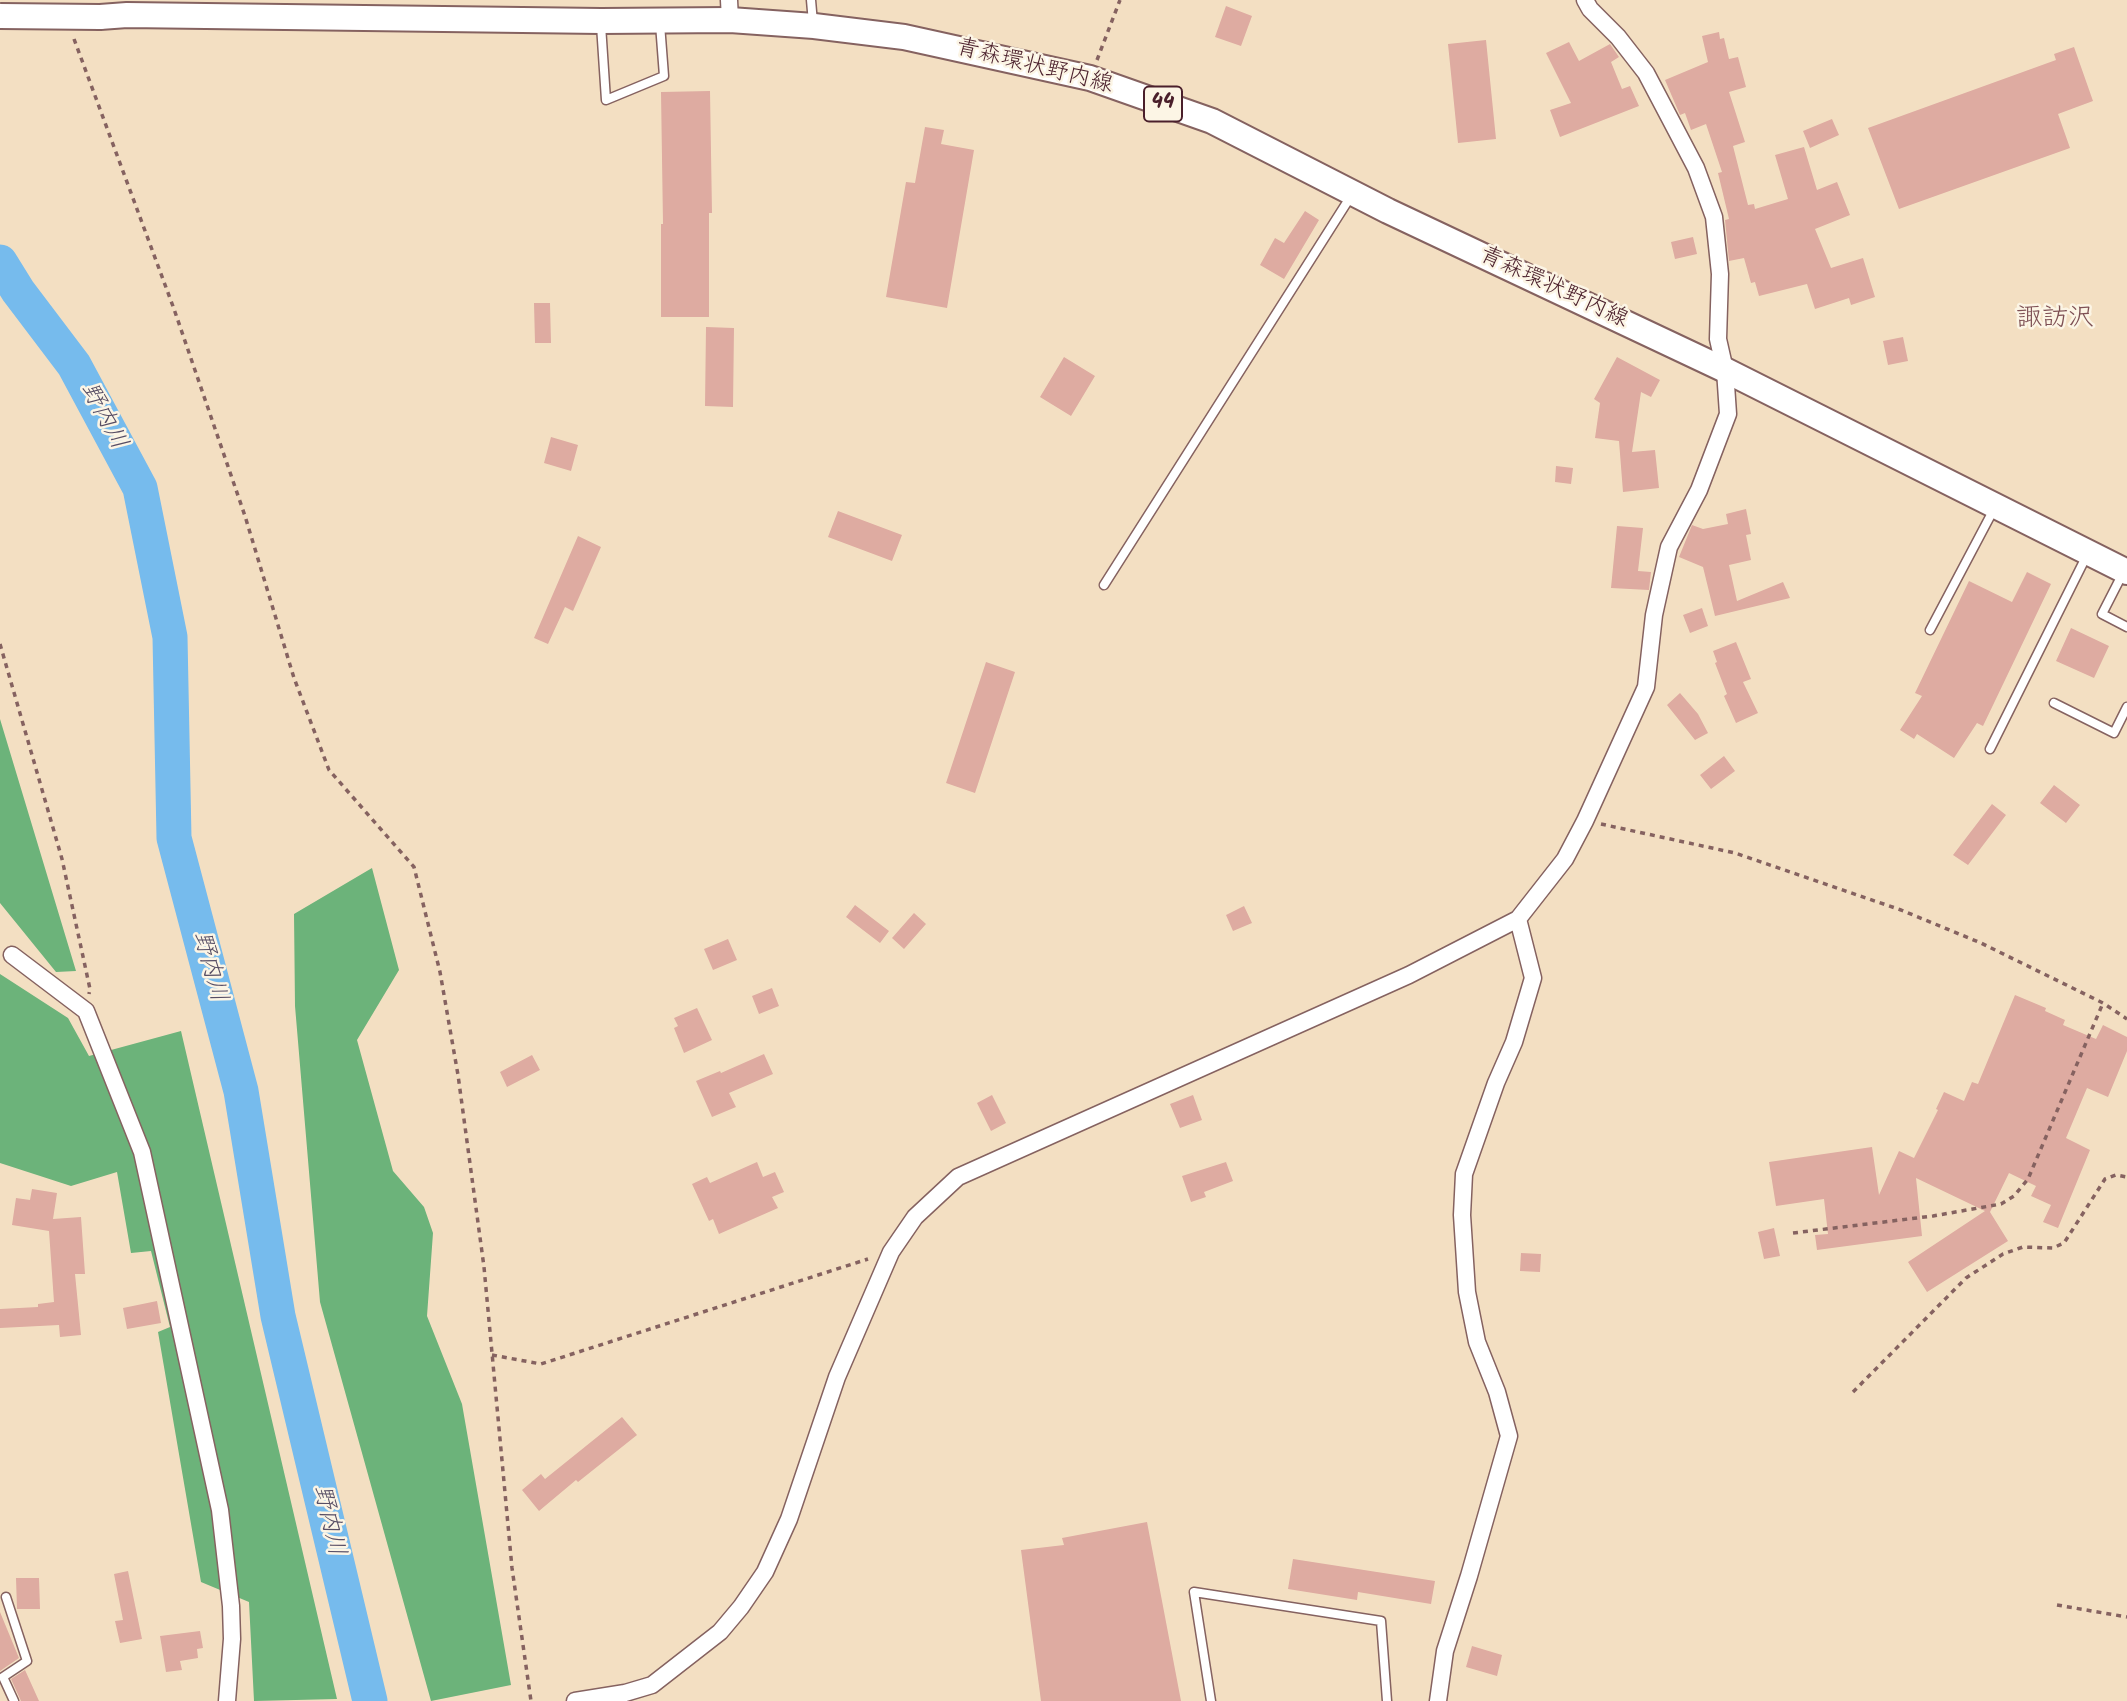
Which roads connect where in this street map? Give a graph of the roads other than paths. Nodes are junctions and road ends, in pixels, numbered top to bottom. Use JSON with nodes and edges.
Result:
{"nodes":[{"id":1,"x":811,"y":0,"type":"edge"},
{"id":2,"x":1585,"y":0,"type":"edge"},
{"id":3,"x":729,"y":10,"type":"edge"},
{"id":4,"x":0,"y":16,"type":"edge"},
{"id":5,"x":601,"y":21,"type":"junction"},
{"id":6,"x":659,"y":21,"type":"junction"},
{"id":7,"x":814,"y":26,"type":"junction"},
{"id":8,"x":1353,"y":193,"type":"junction"},
{"id":9,"x":1725,"y":370,"type":"junction"},
{"id":10,"x":1995,"y":506,"type":"junction"},
{"id":11,"x":2089,"y":552,"type":"junction"},
{"id":12,"x":2126,"y":571,"type":"edge"},
{"id":13,"x":1104,"y":584,"type":"dead end"},
{"id":14,"x":2127,"y":627,"type":"edge"},
{"id":15,"x":1930,"y":630,"type":"dead end"},
{"id":16,"x":2054,"y":703,"type":"dead end"},
{"id":17,"x":2127,"y":707,"type":"edge"},
{"id":18,"x":1990,"y":749,"type":"dead end"},
{"id":19,"x":1518,"y":919,"type":"junction"},
{"id":20,"x":12,"y":955,"type":"dead end"},
{"id":21,"x":6,"y":1597,"type":"dead end"},
{"id":22,"x":14,"y":1701,"type":"edge"},
{"id":23,"x":227,"y":1701,"type":"edge"},
{"id":24,"x":575,"y":1701,"type":"edge"},
{"id":25,"x":581,"y":1701,"type":"edge"},
{"id":26,"x":1211,"y":1701,"type":"edge"},
{"id":27,"x":1387,"y":1701,"type":"edge"},
{"id":28,"x":1438,"y":1701,"type":"edge"}],
"edges":[{"from":1,"to":7,"type":"lane"},
{"from":2,"to":9,"type":"street"},
{"from":3,"to":6,"type":"main road","name":"青森環状野内線","number":"44"},
{"from":3,"to":7,"type":"main road","name":"青森環状野内線","number":"44"},
{"from":4,"to":5,"type":"main road","name":"青森環状野内線","number":"44","bridge":true},
{"from":5,"to":6,"type":"main road","name":"青森環状野内線","number":"44"},
{"from":5,"to":6,"type":"lane"},
{"from":7,"to":8,"type":"main road","name":"青森環状野内線","number":"44"},
{"from":8,"to":9,"type":"main road","name":"青森環状野内線","number":"44"},
{"from":8,"to":13,"type":"lane"},
{"from":9,"to":10,"type":"main road","name":"青森環状野内線","number":"44"},
{"from":9,"to":19,"type":"street"},
{"from":10,"to":11,"type":"main road","name":"青森環状野内線","number":"44"},
{"from":10,"to":15,"type":"lane"},
{"from":11,"to":12,"type":"main road","name":"青森環状野内線","number":"44"},
{"from":11,"to":18,"type":"lane"},
{"from":12,"to":14,"type":"lane"},
{"from":16,"to":17,"type":"lane"},
{"from":19,"to":25,"type":"street"},
{"from":19,"to":28,"type":"street"},
{"from":20,"to":23,"type":"street"},
{"from":21,"to":22,"type":"lane"},
{"from":24,"to":25,"type":"street"},
{"from":26,"to":27,"type":"lane"}]}
